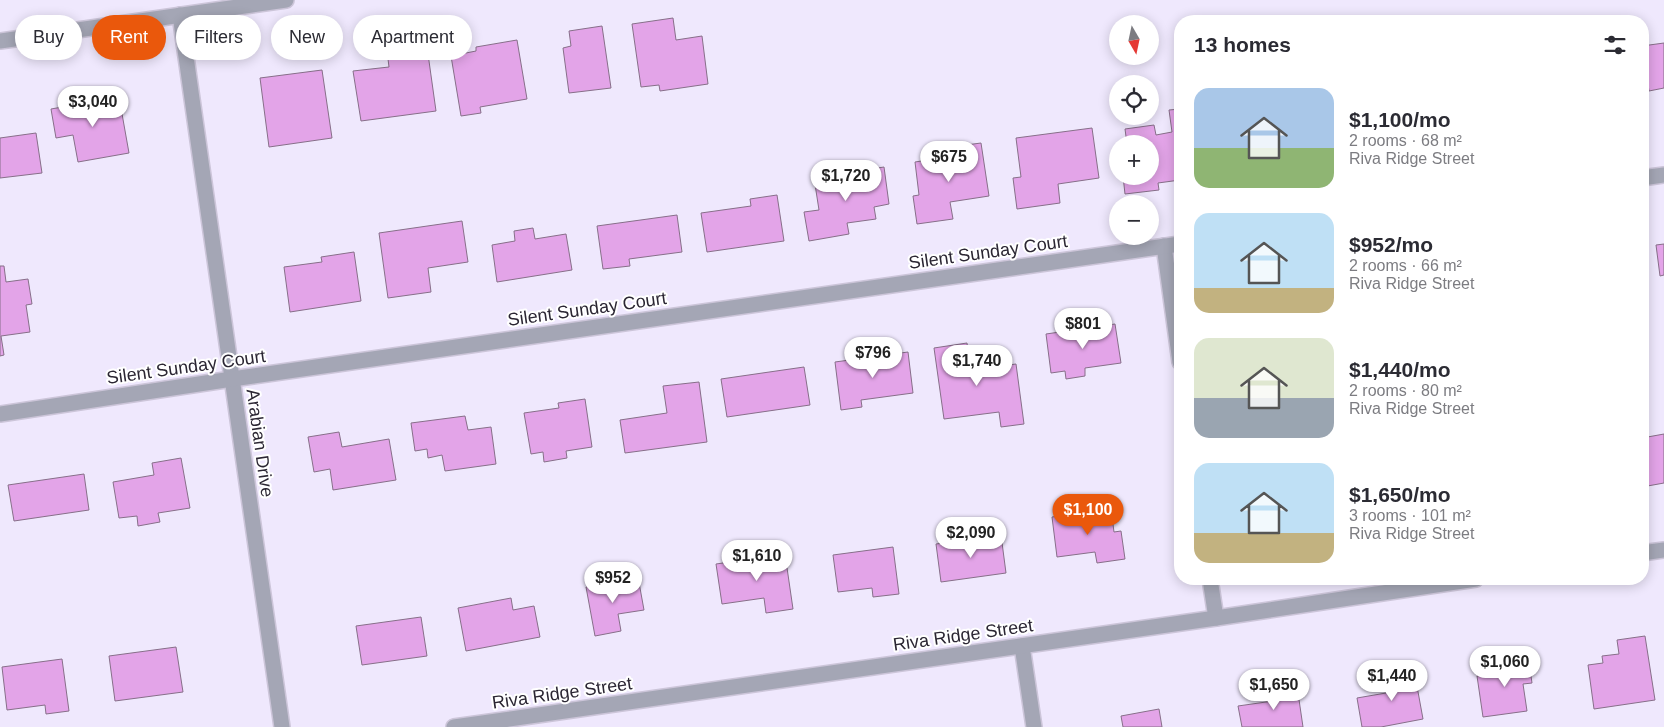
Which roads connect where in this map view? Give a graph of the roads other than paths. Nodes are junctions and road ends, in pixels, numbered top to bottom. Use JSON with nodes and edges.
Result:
{"nodes":[{"id":1,"x":286,"y":0,"type":"edge"},
{"id":2,"x":180,"y":15,"type":"edge"},
{"id":3,"x":176,"y":16,"type":"edge"},
{"id":4,"x":0,"y":41,"type":"edge"},
{"id":5,"x":186,"y":60,"type":"edge"},
{"id":6,"x":1664,"y":175,"type":"edge"},
{"id":7,"x":1649,"y":177,"type":"edge"},
{"id":8,"x":1174,"y":245,"type":"edge"},
{"id":9,"x":1164,"y":246,"type":"junction"},
{"id":10,"x":1174,"y":318,"type":"edge"},
{"id":11,"x":232,"y":379,"type":"junction"},
{"id":12,"x":0,"y":414,"type":"edge"},
{"id":13,"x":1664,"y":550,"type":"edge"},
{"id":14,"x":1649,"y":552,"type":"edge"},
{"id":15,"x":1211,"y":585,"type":"edge"},
{"id":16,"x":1436,"y":585,"type":"edge"},
{"id":17,"x":1216,"y":618,"type":"junction"},
{"id":18,"x":1022,"y":646,"type":"junction"},
{"id":19,"x":282,"y":727,"type":"edge"},
{"id":20,"x":454,"y":727,"type":"edge"},
{"id":21,"x":1034,"y":727,"type":"edge"}],
"edges":[{"from":1,"to":2,"type":"street"},
{"from":3,"to":4,"type":"street"},
{"from":5,"to":11,"type":"street","name":"Arabian Drive"},
{"from":6,"to":7,"type":"street"},
{"from":8,"to":9,"type":"street","name":"Silent Sunday Court"},
{"from":9,"to":10,"type":"street"},
{"from":9,"to":11,"type":"street","name":"Silent Sunday Court"},
{"from":11,"to":12,"type":"street","name":"Silent Sunday Court"},
{"from":11,"to":19,"type":"street","name":"Arabian Drive"},
{"from":13,"to":14,"type":"street"},
{"from":15,"to":17,"type":"street"},
{"from":16,"to":17,"type":"street","name":"Riva Ridge Street"},
{"from":17,"to":18,"type":"street","name":"Riva Ridge Street"},
{"from":18,"to":20,"type":"street","name":"Riva Ridge Street"},
{"from":18,"to":21,"type":"street"}]}
